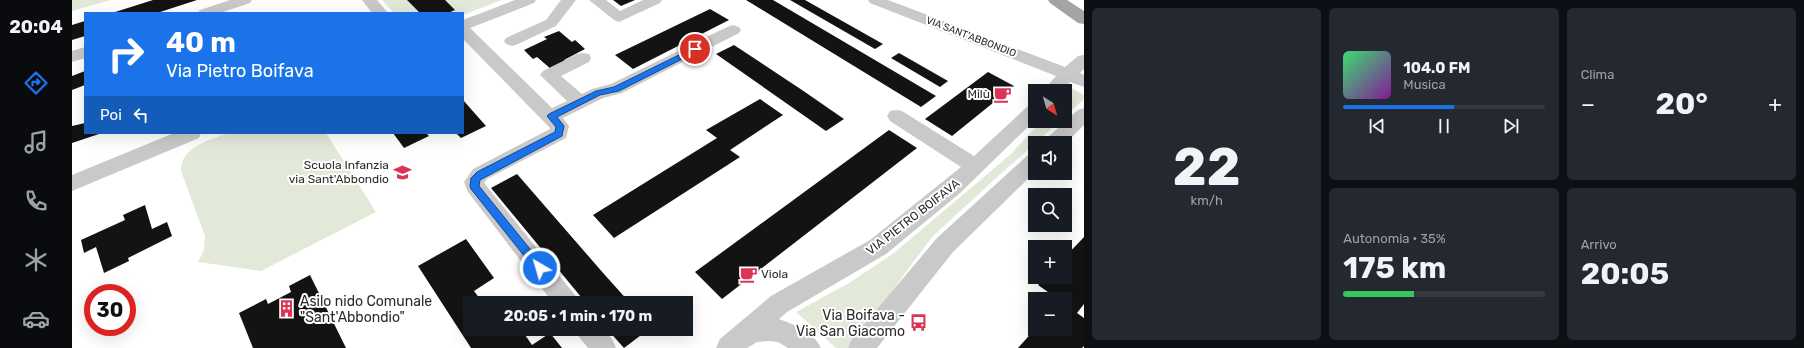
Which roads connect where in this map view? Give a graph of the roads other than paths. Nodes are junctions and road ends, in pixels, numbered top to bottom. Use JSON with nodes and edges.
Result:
{"nodes":[{"id":1,"x":369,"y":0,"type":"edge"},
{"id":2,"x":529,"y":0,"type":"edge"},
{"id":3,"x":569,"y":0,"type":"edge"},
{"id":4,"x":596,"y":0,"type":"edge"},
{"id":5,"x":655,"y":0,"type":"edge"},
{"id":6,"x":875,"y":0,"type":"edge"},
{"id":7,"x":1056,"y":0,"type":"edge"},
{"id":8,"x":238,"y":1,"type":"edge"},
{"id":9,"x":208,"y":12,"type":"edge"},
{"id":10,"x":379,"y":12,"type":"edge"},
{"id":11,"x":1084,"y":20,"type":"edge"},
{"id":12,"x":464,"y":26,"type":"edge"},
{"id":13,"x":733,"y":30,"type":"dead end"},
{"id":14,"x":464,"y":31,"type":"edge"},
{"id":15,"x":512,"y":41,"type":"dead end"},
{"id":16,"x":84,"y":52,"type":"edge"},
{"id":17,"x":72,"y":57,"type":"edge"},
{"id":18,"x":583,"y":58,"type":"dead end"},
{"id":19,"x":1084,"y":60,"type":"edge"},
{"id":20,"x":1068,"y":74,"type":"junction"},
{"id":21,"x":1084,"y":81,"type":"edge"},
{"id":22,"x":1059,"y":84,"type":"edge"},
{"id":23,"x":580,"y":102,"type":"junction"},
{"id":24,"x":1084,"y":114,"type":"edge"},
{"id":25,"x":552,"y":116,"type":"junction"},
{"id":26,"x":896,"y":116,"type":"dead end"},
{"id":27,"x":1028,"y":116,"type":"edge"},
{"id":28,"x":190,"y":134,"type":"edge"},
{"id":29,"x":1061,"y":136,"type":"edge"},
{"id":30,"x":976,"y":167,"type":"junction"},
{"id":31,"x":1028,"y":167,"type":"edge"},
{"id":32,"x":72,"y":183,"type":"edge"},
{"id":33,"x":561,"y":296,"type":"edge"},
{"id":34,"x":594,"y":336,"type":"edge"},
{"id":35,"x":734,"y":345,"type":"edge"},
{"id":36,"x":603,"y":348,"type":"edge"},
{"id":37,"x":808,"y":348,"type":"edge"},
{"id":38,"x":861,"y":348,"type":"edge"}],
"edges":[{"from":1,"to":10,"type":"street"},
{"from":2,"to":12,"type":"street"},
{"from":3,"to":15,"type":"street"},
{"from":4,"to":5,"type":"street"},
{"from":6,"to":20,"type":"street","name":"VIA SANT'ABBONDIO"},
{"from":7,"to":11,"type":"main road"},
{"from":8,"to":9,"type":"street"},
{"from":13,"to":23,"type":"street"},
{"from":14,"to":25,"type":"street"},
{"from":16,"to":17,"type":"street"},
{"from":18,"to":23,"type":"street"},
{"from":19,"to":20,"type":"street"},
{"from":20,"to":21,"type":"street"},
{"from":20,"to":22,"type":"street"},
{"from":23,"to":25,"type":"street"},
{"from":24,"to":29,"type":"street"},
{"from":25,"to":33,"type":"street"},
{"from":26,"to":30,"type":"street"},
{"from":27,"to":30,"type":"street","name":"VIA PIETRO BOIFAVA"},
{"from":28,"to":32,"type":"street"},
{"from":30,"to":35,"type":"street","name":"VIA PIETRO BOIFAVA"},
{"from":31,"to":38,"type":"street"},
{"from":34,"to":36,"type":"street"},
{"from":35,"to":37,"type":"street","name":"VIA PIETRO BOIFAVA"}]}
